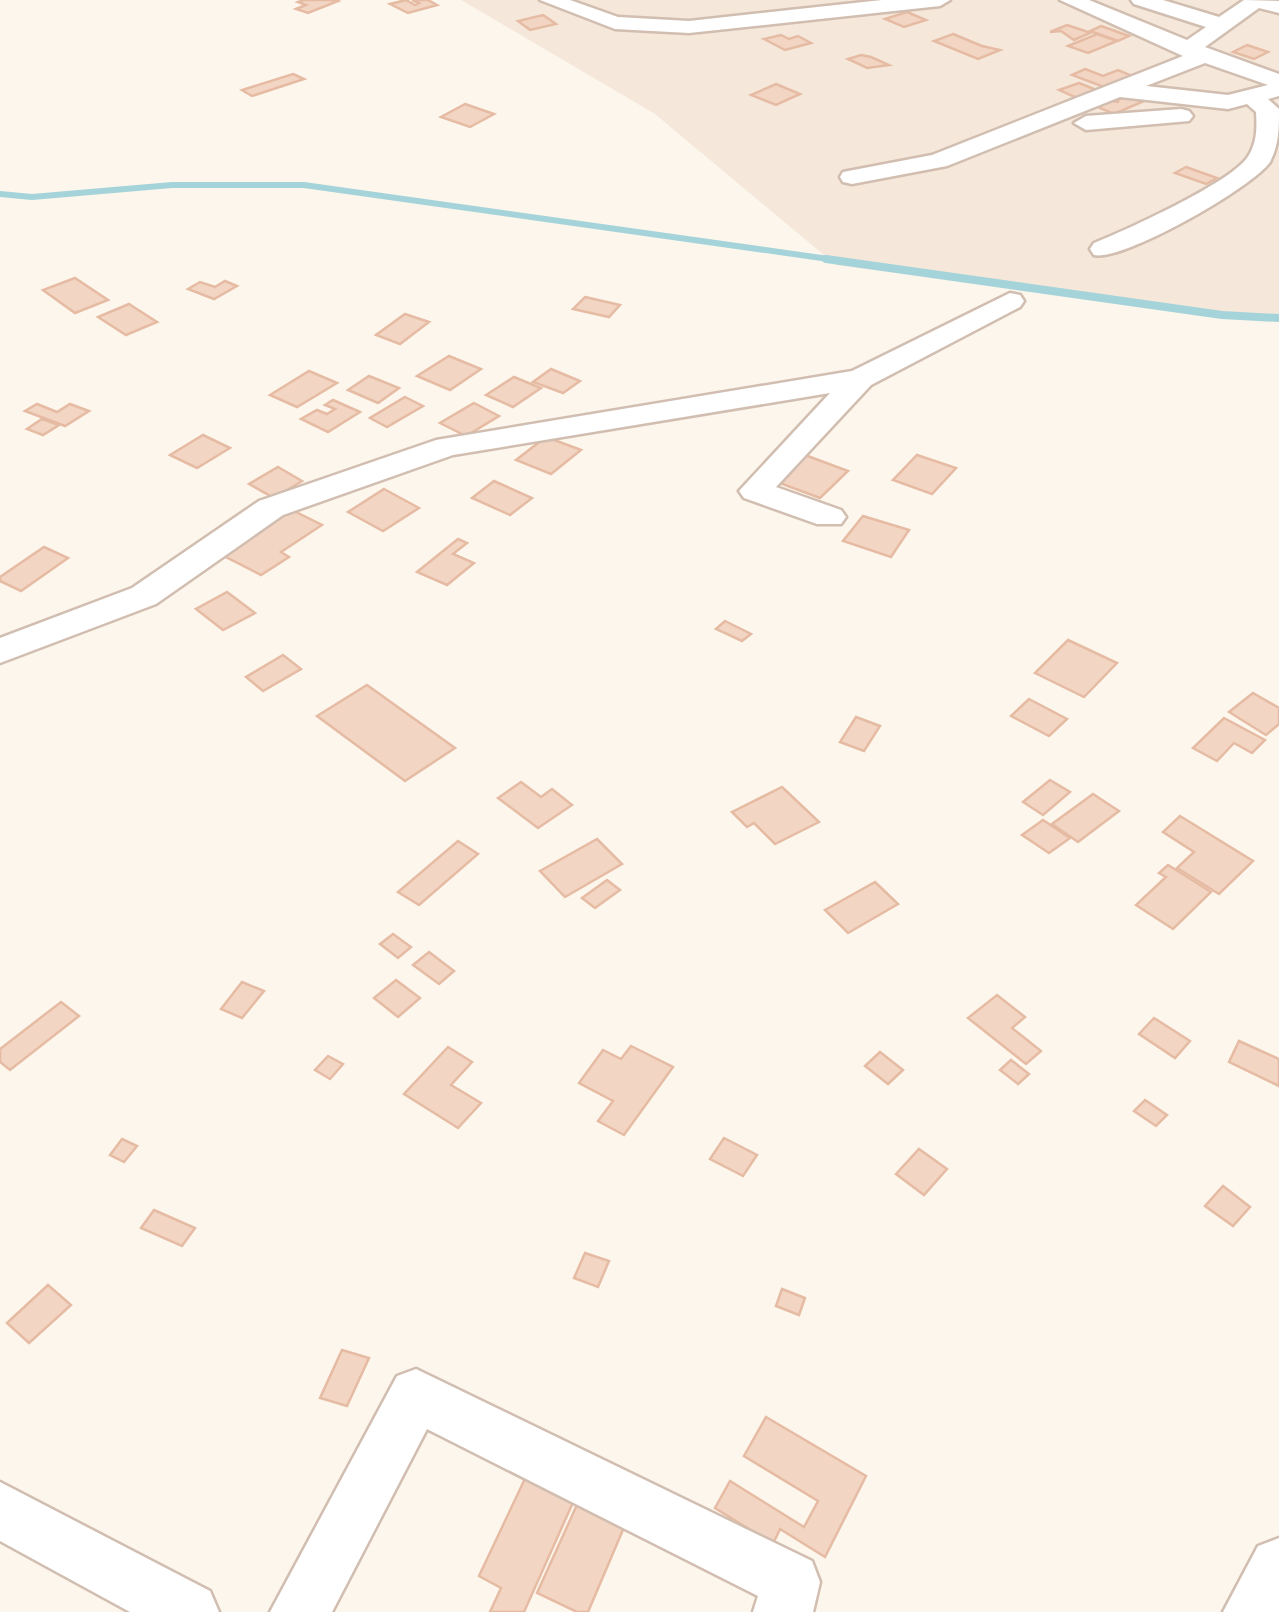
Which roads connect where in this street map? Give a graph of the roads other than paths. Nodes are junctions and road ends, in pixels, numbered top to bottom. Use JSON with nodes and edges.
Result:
{"nodes":[{"id":1,"x":550,"y":0,"type":"edge"},
{"id":2,"x":940,"y":0,"type":"edge"},
{"id":3,"x":1070,"y":0,"type":"edge"},
{"id":4,"x":1141,"y":0,"type":"edge"},
{"id":5,"x":1279,"y":7,"type":"edge"},
{"id":6,"x":1224,"y":25,"type":"junction"},
{"id":7,"x":1195,"y":53,"type":"junction"},
{"id":8,"x":1279,"y":81,"type":"edge"},
{"id":9,"x":1115,"y":89,"type":"junction"},
{"id":10,"x":1261,"y":102,"type":"edge"},
{"id":11,"x":1086,"y":123,"type":"dead end"},
{"id":12,"x":852,"y":178,"type":"dead end"},
{"id":13,"x":1103,"y":249,"type":"dead end"},
{"id":14,"x":1010,"y":300,"type":"dead end"},
{"id":15,"x":860,"y":379,"type":"junction"},
{"id":16,"x":829,"y":517,"type":"dead end"},
{"id":17,"x":0,"y":651,"type":"edge"},
{"id":18,"x":0,"y":1510,"type":"edge"},
{"id":19,"x":1279,"y":1567,"type":"edge"},
{"id":20,"x":189,"y":1612,"type":"edge"},
{"id":21,"x":300,"y":1612,"type":"edge"},
{"id":22,"x":783,"y":1612,"type":"edge"},
{"id":23,"x":1253,"y":1612,"type":"edge"}],
"edges":[{"from":1,"to":2,"type":"street"},
{"from":3,"to":7,"type":"street"},
{"from":4,"to":6,"type":"street"},
{"from":5,"to":6,"type":"street"},
{"from":6,"to":7,"type":"street"},
{"from":7,"to":8,"type":"street"},
{"from":7,"to":9,"type":"street"},
{"from":9,"to":10,"type":"street"},
{"from":9,"to":12,"type":"street"},
{"from":10,"to":11,"type":"street"},
{"from":10,"to":13,"type":"street"},
{"from":14,"to":15,"type":"street"},
{"from":15,"to":16,"type":"street"},
{"from":15,"to":17,"type":"street"},
{"from":18,"to":20,"type":"street"},
{"from":19,"to":23,"type":"street"},
{"from":21,"to":22,"type":"street"}]}
